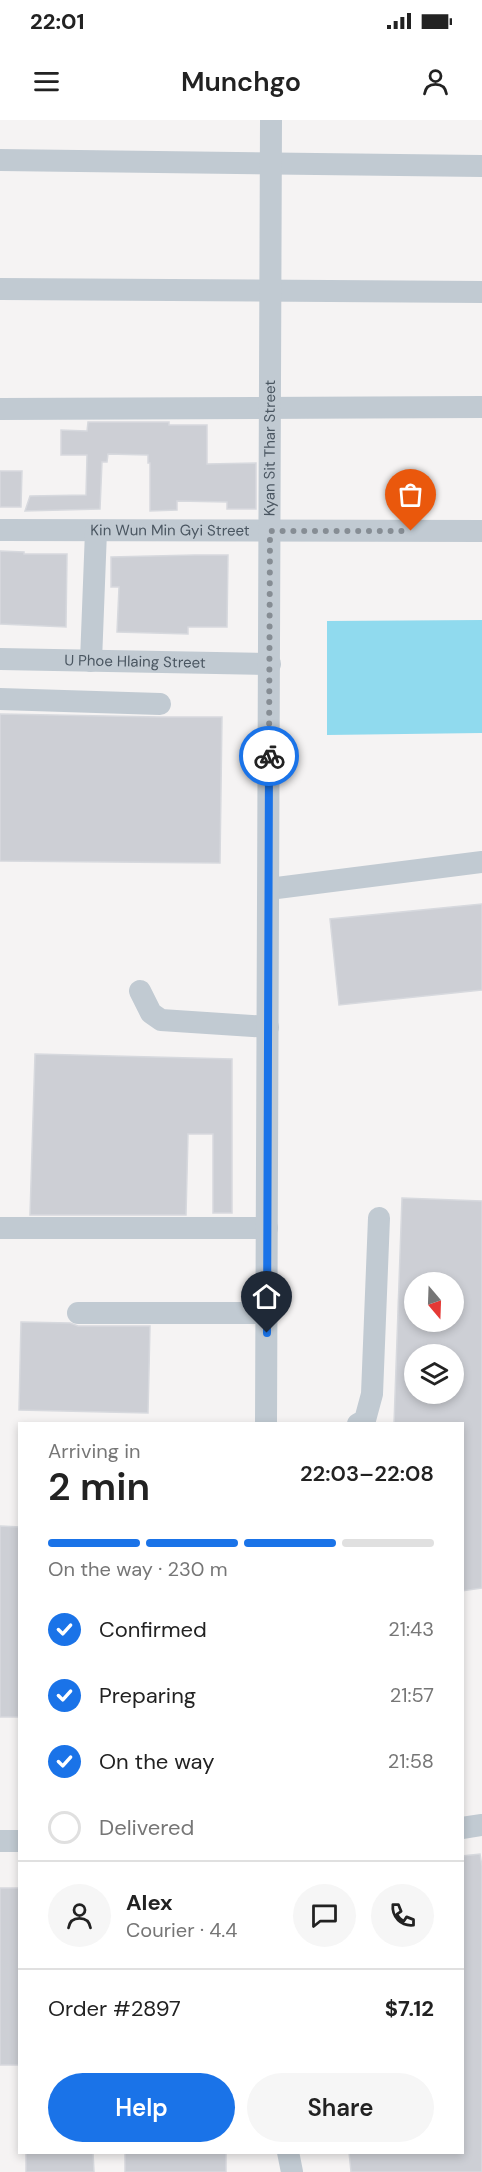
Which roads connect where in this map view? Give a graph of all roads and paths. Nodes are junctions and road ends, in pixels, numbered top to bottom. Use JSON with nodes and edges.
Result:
{"nodes":[{"id":1,"x":271,"y":120,"type":"edge"},
{"id":2,"x":0,"y":160,"type":"edge"},
{"id":3,"x":271,"y":165,"type":"junction"},
{"id":4,"x":482,"y":166,"type":"edge"},
{"id":5,"x":0,"y":289,"type":"edge"},
{"id":6,"x":271,"y":290,"type":"junction"},
{"id":7,"x":482,"y":292,"type":"edge"},
{"id":8,"x":482,"y":407,"type":"edge"},
{"id":9,"x":271,"y":408,"type":"junction"},
{"id":10,"x":0,"y":409,"type":"edge"},
{"id":11,"x":0,"y":530,"type":"edge"},
{"id":12,"x":96,"y":531,"type":"junction"},
{"id":13,"x":270,"y":531,"type":"junction"},
{"id":14,"x":482,"y":531,"type":"edge"},
{"id":15,"x":0,"y":659,"type":"edge"},
{"id":16,"x":91,"y":661,"type":"junction"},
{"id":17,"x":270,"y":664,"type":"junction"},
{"id":18,"x":0,"y":699,"type":"edge"},
{"id":19,"x":160,"y":705,"type":"dead end"},
{"id":20,"x":482,"y":862,"type":"edge"},
{"id":21,"x":269,"y":889,"type":"junction"},
{"id":22,"x":140,"y":991,"type":"dead end"},
{"id":23,"x":268,"y":1027,"type":"junction"},
{"id":24,"x":379,"y":1218,"type":"dead end"},
{"id":25,"x":0,"y":1228,"type":"edge"},
{"id":26,"x":267,"y":1228,"type":"junction"},
{"id":27,"x":78,"y":1313,"type":"dead end"},
{"id":28,"x":267,"y":1313,"type":"junction"},
{"id":29,"x":266,"y":1422,"type":"edge"},
{"id":30,"x":361,"y":1422,"type":"edge"},
{"id":31,"x":482,"y":1825,"type":"edge"},
{"id":32,"x":464,"y":1827,"type":"edge"},
{"id":33,"x":0,"y":1841,"type":"edge"},
{"id":34,"x":18,"y":1841,"type":"edge"},
{"id":35,"x":288,"y":2154,"type":"edge"},
{"id":36,"x":292,"y":2172,"type":"edge"}],
"edges":[{"from":1,"to":3,"type":"street","name":"Kyan Sit Thar Street"},
{"from":2,"to":3,"type":"street"},
{"from":3,"to":4,"type":"street"},
{"from":3,"to":6,"type":"street","name":"Kyan Sit Thar Street"},
{"from":5,"to":6,"type":"street"},
{"from":6,"to":7,"type":"street"},
{"from":6,"to":9,"type":"street","name":"Kyan Sit Thar Street"},
{"from":8,"to":9,"type":"street"},
{"from":9,"to":10,"type":"street"},
{"from":9,"to":13,"type":"street","name":"Kyan Sit Thar Street"},
{"from":11,"to":12,"type":"street","name":"Kin Wun Min Gyi Street"},
{"from":12,"to":13,"type":"street","name":"Kin Wun Min Gyi Street"},
{"from":12,"to":16,"type":"street"},
{"from":13,"to":14,"type":"street","name":"Kin Wun Min Gyi Street"},
{"from":13,"to":17,"type":"street","name":"Kyan Sit Thar Street"},
{"from":15,"to":16,"type":"street","name":"U Phoe Hlaing Street"},
{"from":16,"to":17,"type":"street","name":"U Phoe Hlaing Street"},
{"from":17,"to":21,"type":"street","name":"Kyan Sit Thar Street"},
{"from":18,"to":19,"type":"street"},
{"from":20,"to":21,"type":"street"},
{"from":21,"to":23,"type":"street","name":"Kyan Sit Thar Street"},
{"from":22,"to":23,"type":"street"},
{"from":23,"to":26,"type":"street","name":"Kyan Sit Thar Street"},
{"from":24,"to":30,"type":"street"},
{"from":25,"to":26,"type":"street"},
{"from":26,"to":28,"type":"street","name":"Kyan Sit Thar Street"},
{"from":27,"to":28,"type":"street"},
{"from":28,"to":29,"type":"street","name":"Kyan Sit Thar Street"},
{"from":31,"to":32,"type":"street"},
{"from":33,"to":34,"type":"street"},
{"from":35,"to":36,"type":"street"}]}
